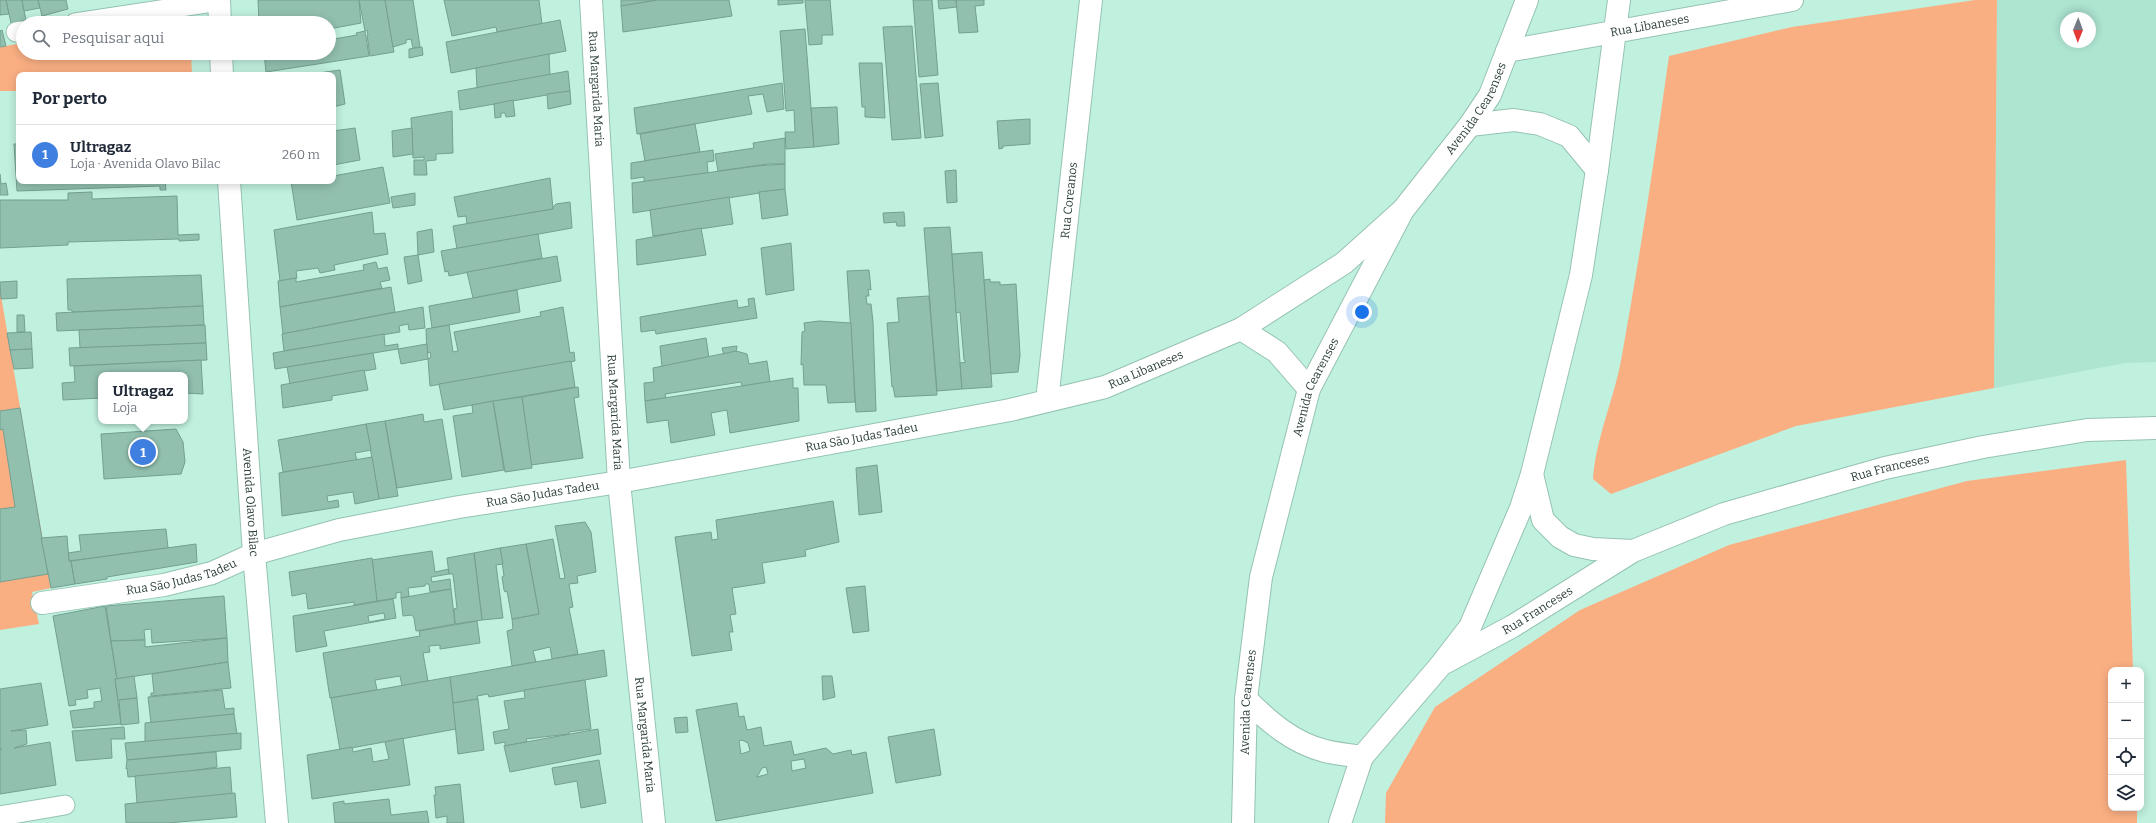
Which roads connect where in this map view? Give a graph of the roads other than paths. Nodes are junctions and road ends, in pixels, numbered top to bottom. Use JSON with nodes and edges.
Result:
{"nodes":[{"id":1,"x":591,"y":0,"type":"edge"},
{"id":2,"x":1091,"y":0,"type":"edge"},
{"id":3,"x":1527,"y":0,"type":"edge"},
{"id":4,"x":1619,"y":0,"type":"edge"},
{"id":5,"x":1792,"y":0,"type":"edge"},
{"id":6,"x":219,"y":1,"type":"edge"},
{"id":7,"x":121,"y":16,"type":"edge"},
{"id":8,"x":220,"y":16,"type":"edge"},
{"id":9,"x":1616,"y":30,"type":"junction"},
{"id":10,"x":1507,"y":51,"type":"junction"},
{"id":11,"x":221,"y":60,"type":"edge"},
{"id":12,"x":222,"y":72,"type":"edge"},
{"id":13,"x":1470,"y":125,"type":"junction"},
{"id":14,"x":1597,"y":170,"type":"junction"},
{"id":15,"x":229,"y":184,"type":"edge"},
{"id":16,"x":1403,"y":210,"type":"junction"},
{"id":17,"x":1241,"y":329,"type":"junction"},
{"id":18,"x":1309,"y":388,"type":"junction"},
{"id":19,"x":1047,"y":401,"type":"junction"},
{"id":20,"x":2156,"y":430,"type":"edge"},
{"id":21,"x":1532,"y":474,"type":"junction"},
{"id":22,"x":618,"y":482,"type":"junction"},
{"id":23,"x":1633,"y":551,"type":"junction"},
{"id":24,"x":254,"y":554,"type":"junction"},
{"id":25,"x":42,"y":603,"type":"dead end"},
{"id":26,"x":1440,"y":666,"type":"junction"},
{"id":27,"x":1246,"y":699,"type":"junction"},
{"id":28,"x":1362,"y":757,"type":"junction"},
{"id":29,"x":64,"y":805,"type":"dead end"},
{"id":30,"x":0,"y":816,"type":"edge"},
{"id":31,"x":278,"y":823,"type":"edge"},
{"id":32,"x":654,"y":823,"type":"edge"},
{"id":33,"x":1243,"y":823,"type":"edge"},
{"id":34,"x":1340,"y":823,"type":"edge"}],
"edges":[{"from":1,"to":22,"type":"street","name":"Rua Margarida Maria"},
{"from":2,"to":19,"type":"street","name":"Rua Coreanos"},
{"from":3,"to":10,"type":"street","name":"Avenida Cearenses"},
{"from":4,"to":9,"type":"street"},
{"from":5,"to":9,"type":"street","name":"Rua Libaneses"},
{"from":6,"to":7,"type":"lane"},
{"from":6,"to":8,"type":"street"},
{"from":9,"to":10,"type":"street","name":"Rua Libaneses"},
{"from":9,"to":14,"type":"street"},
{"from":10,"to":13,"type":"street","name":"Avenida Cearenses"},
{"from":11,"to":12,"type":"street"},
{"from":13,"to":14,"type":"street"},
{"from":13,"to":16,"type":"street","name":"Avenida Cearenses"},
{"from":14,"to":21,"type":"street"},
{"from":15,"to":24,"type":"street","name":"Avenida Olavo Bilac"},
{"from":16,"to":17,"type":"street","name":"Rua Libaneses"},
{"from":16,"to":18,"type":"street","name":"Avenida Cearenses"},
{"from":17,"to":18,"type":"street"},
{"from":17,"to":19,"type":"street","name":"Rua Libaneses"},
{"from":18,"to":27,"type":"street","name":"Avenida Cearenses"},
{"from":19,"to":22,"type":"street","name":"Rua São Judas Tadeu"},
{"from":20,"to":23,"type":"street","name":"Rua Franceses"},
{"from":21,"to":23,"type":"street","name":"Rua Franceses"},
{"from":21,"to":26,"type":"street"},
{"from":22,"to":24,"type":"street","name":"Rua São Judas Tadeu"},
{"from":22,"to":32,"type":"street","name":"Rua Margarida Maria"},
{"from":23,"to":26,"type":"street","name":"Rua Franceses"},
{"from":24,"to":25,"type":"street","name":"Rua São Judas Tadeu"},
{"from":24,"to":31,"type":"street","name":"Avenida Olavo Bilac"},
{"from":26,"to":28,"type":"street"},
{"from":27,"to":28,"type":"street"},
{"from":27,"to":33,"type":"street","name":"Avenida Cearenses"},
{"from":28,"to":34,"type":"street"},
{"from":29,"to":30,"type":"lane"}]}
